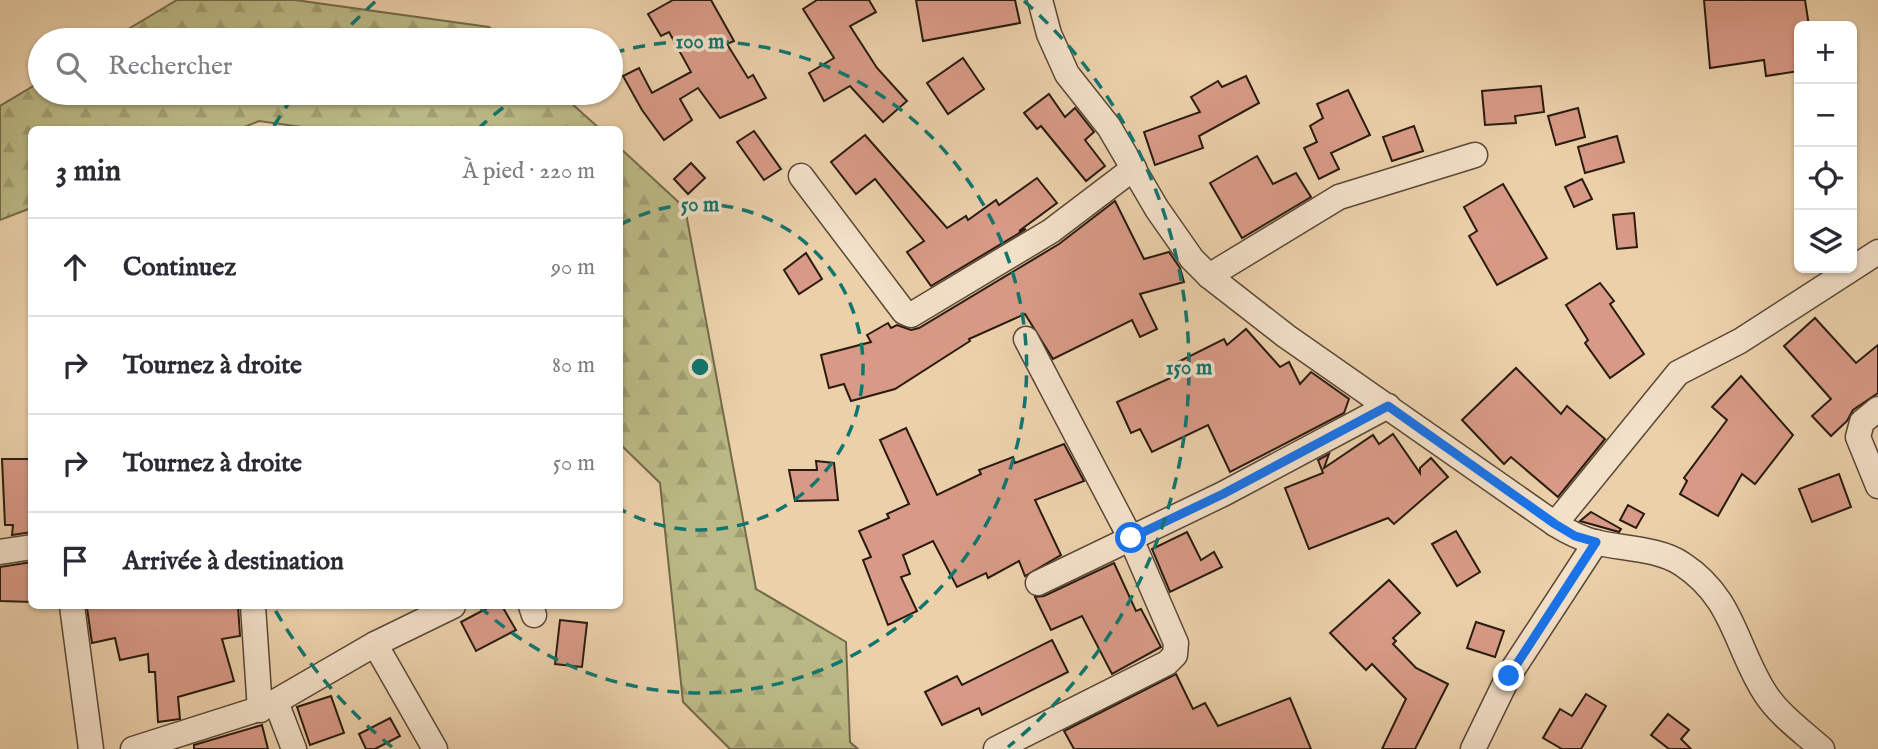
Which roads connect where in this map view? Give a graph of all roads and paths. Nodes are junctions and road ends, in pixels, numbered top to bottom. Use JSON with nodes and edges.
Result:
{"nodes":[{"id":1,"x":1040,"y":0,"type":"edge"},
{"id":2,"x":1475,"y":155,"type":"dead end"},
{"id":3,"x":1134,"y":168,"type":"junction"},
{"id":4,"x":801,"y":176,"type":"dead end"},
{"id":5,"x":1878,"y":252,"type":"edge"},
{"id":6,"x":1209,"y":276,"type":"junction"},
{"id":7,"x":1026,"y":339,"type":"dead end"},
{"id":8,"x":1388,"y":406,"type":"junction"},
{"id":9,"x":1878,"y":409,"type":"edge"},
{"id":10,"x":1878,"y":486,"type":"edge"},
{"id":11,"x":1555,"y":524,"type":"junction"},
{"id":12,"x":1131,"y":538,"type":"junction"},
{"id":13,"x":1596,"y":542,"type":"junction"},
{"id":14,"x":28,"y":548,"type":"edge"},
{"id":15,"x":0,"y":552,"type":"edge"},
{"id":16,"x":1038,"y":583,"type":"dead end"},
{"id":17,"x":72,"y":609,"type":"edge"},
{"id":18,"x":253,"y":609,"type":"edge"},
{"id":19,"x":447,"y":609,"type":"edge"},
{"id":20,"x":375,"y":644,"type":"junction"},
{"id":21,"x":268,"y":706,"type":"junction"},
{"id":22,"x":91,"y":749,"type":"edge"},
{"id":23,"x":133,"y":749,"type":"edge"},
{"id":24,"x":295,"y":749,"type":"edge"},
{"id":25,"x":435,"y":749,"type":"edge"},
{"id":26,"x":996,"y":749,"type":"edge"},
{"id":27,"x":1473,"y":749,"type":"edge"},
{"id":28,"x":1822,"y":749,"type":"edge"}],
"edges":[{"from":1,"to":3,"type":"street"},
{"from":2,"to":6,"type":"street"},
{"from":3,"to":4,"type":"street"},
{"from":3,"to":6,"type":"street"},
{"from":5,"to":11,"type":"street"},
{"from":6,"to":8,"type":"street"},
{"from":7,"to":12,"type":"street"},
{"from":8,"to":11,"type":"street"},
{"from":8,"to":12,"type":"street"},
{"from":9,"to":10,"type":"street"},
{"from":11,"to":13,"type":"street"},
{"from":12,"to":16,"type":"street"},
{"from":12,"to":26,"type":"street"},
{"from":13,"to":27,"type":"street"},
{"from":13,"to":28,"type":"street"},
{"from":14,"to":15,"type":"street"},
{"from":17,"to":22,"type":"street"},
{"from":18,"to":21,"type":"street"},
{"from":19,"to":20,"type":"street"},
{"from":20,"to":21,"type":"street"},
{"from":20,"to":25,"type":"street"},
{"from":21,"to":23,"type":"street"},
{"from":21,"to":24,"type":"street"}]}
